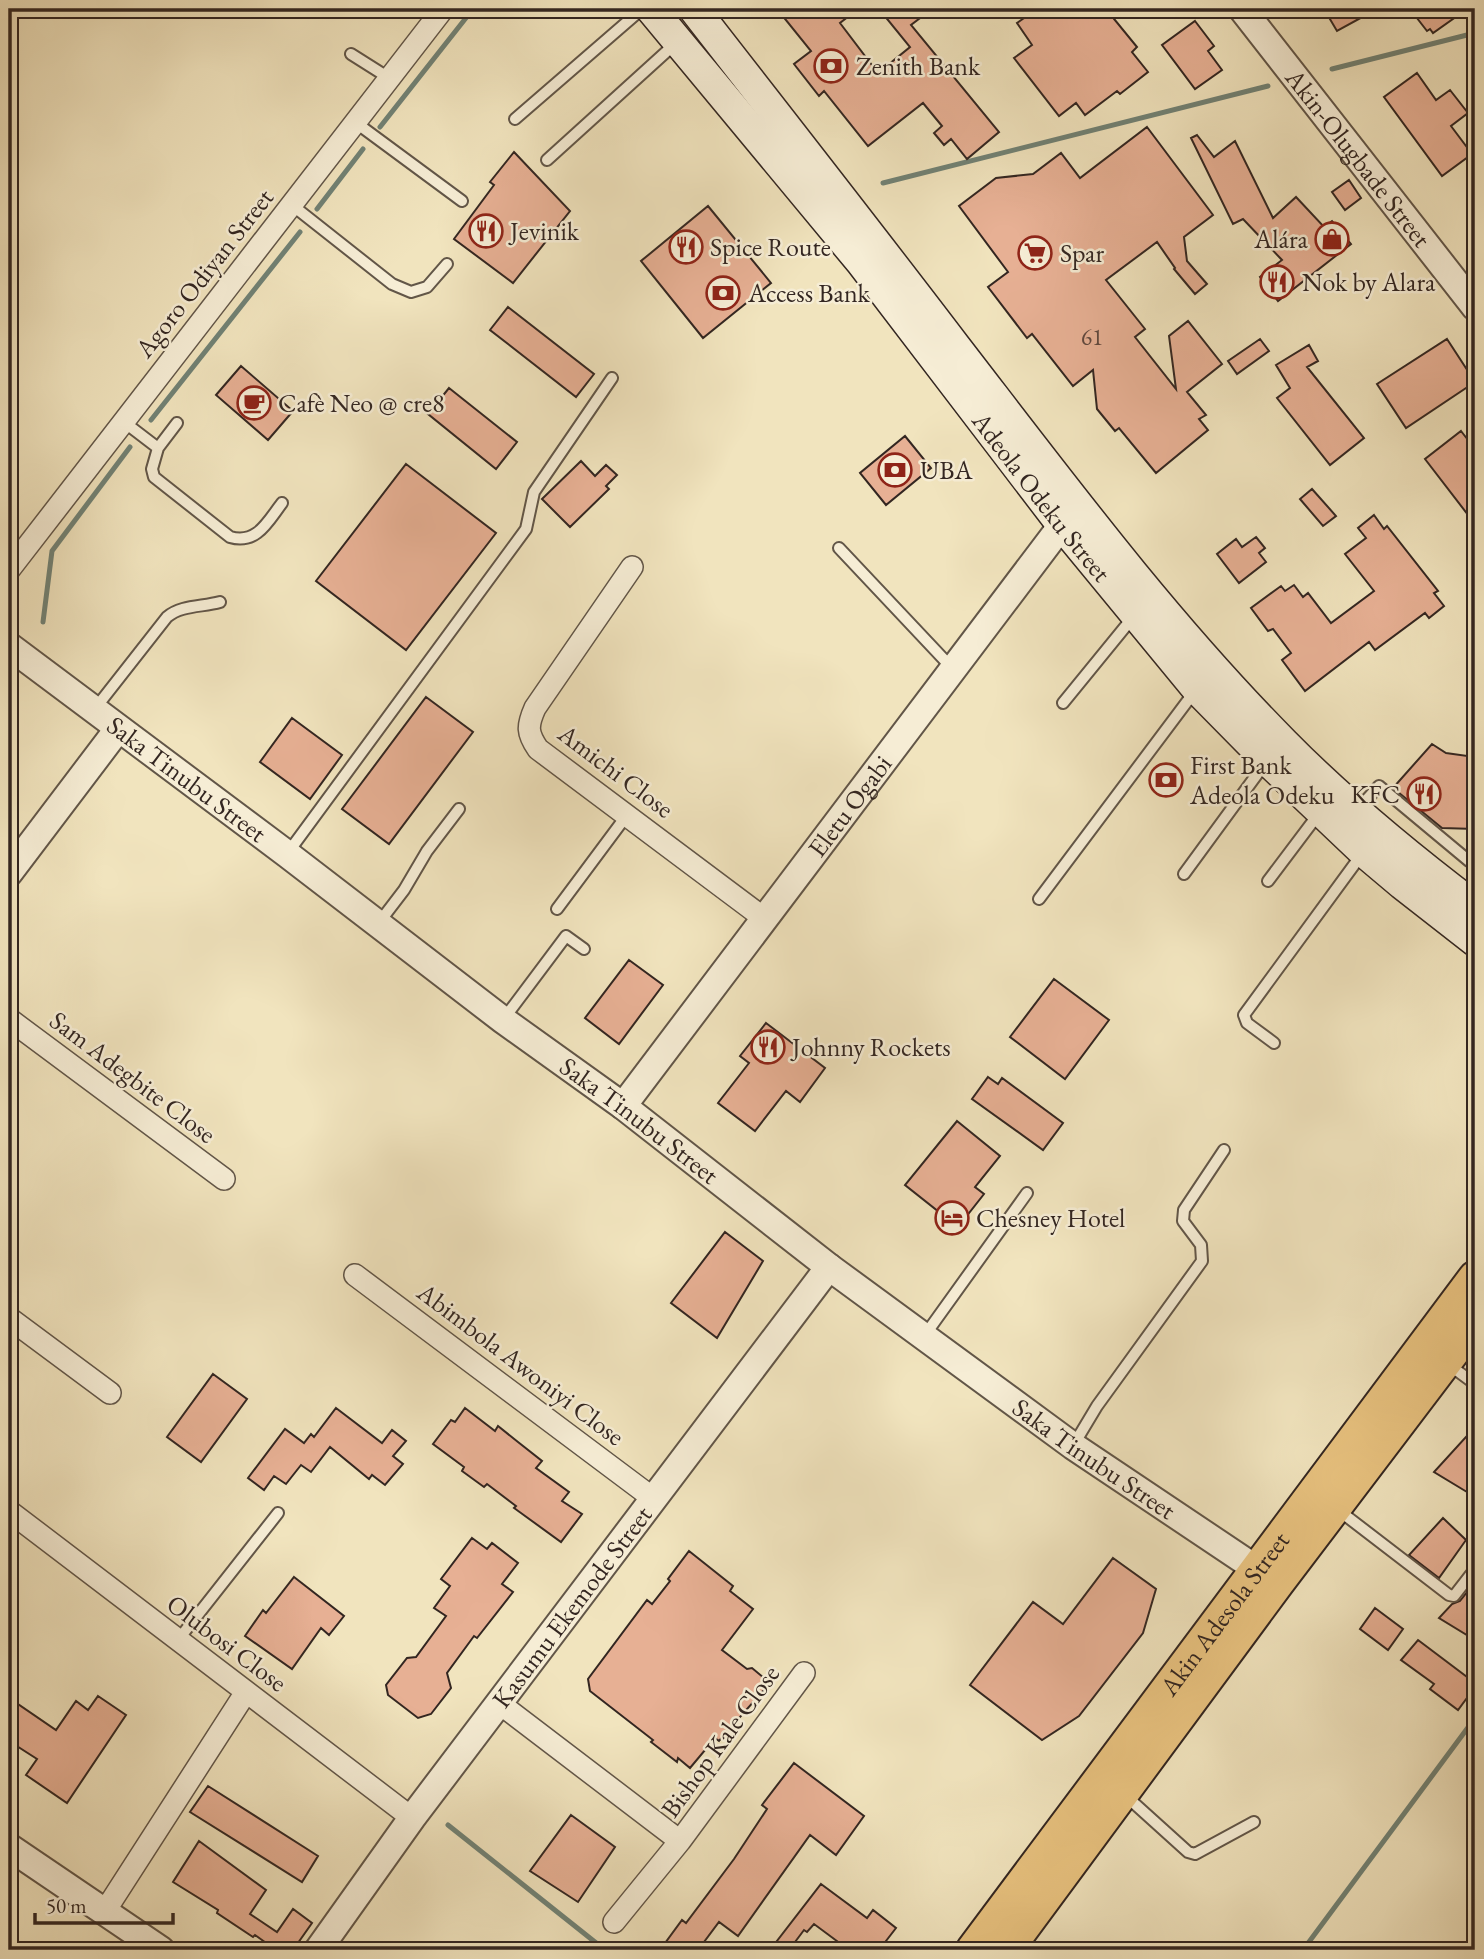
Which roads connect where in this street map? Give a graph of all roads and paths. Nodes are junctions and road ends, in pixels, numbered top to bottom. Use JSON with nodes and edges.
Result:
{"nodes":[{"id":1,"x":443,"y":9,"type":"edge"},
{"id":2,"x":642,"y":9,"type":"edge"},
{"id":3,"x":652,"y":9,"type":"edge"},
{"id":4,"x":694,"y":9,"type":"edge"},
{"id":5,"x":1242,"y":9,"type":"edge"},
{"id":6,"x":678,"y":41,"type":"junction"},
{"id":7,"x":351,"y":54,"type":"dead end"},
{"id":8,"x":389,"y":78,"type":"junction"},
{"id":9,"x":515,"y":119,"type":"dead end"},
{"id":10,"x":355,"y":122,"type":"junction"},
{"id":11,"x":547,"y":160,"type":"dead end"},
{"id":12,"x":462,"y":201,"type":"dead end"},
{"id":13,"x":292,"y":205,"type":"junction"},
{"id":14,"x":870,"y":254,"type":"junction"},
{"id":15,"x":447,"y":264,"type":"dead end"},
{"id":16,"x":1475,"y":307,"type":"edge"},
{"id":17,"x":612,"y":378,"type":"dead end"},
{"id":18,"x":124,"y":422,"type":"junction"},
{"id":19,"x":177,"y":423,"type":"dead end"},
{"id":20,"x":158,"y":448,"type":"junction"},
{"id":21,"x":282,"y":503,"type":"dead end"},
{"id":22,"x":1072,"y":518,"type":"junction"},
{"id":23,"x":839,"y":548,"type":"dead end"},
{"id":24,"x":632,"y":567,"type":"dead end"},
{"id":25,"x":9,"y":570,"type":"edge"},
{"id":26,"x":220,"y":602,"type":"dead end"},
{"id":27,"x":1136,"y":614,"type":"junction"},
{"id":28,"x":9,"y":646,"type":"edge"},
{"id":29,"x":953,"y":670,"type":"junction"},
{"id":30,"x":1197,"y":689,"type":"junction"},
{"id":31,"x":1063,"y":703,"type":"dead end"},
{"id":32,"x":94,"y":710,"type":"junction"},
{"id":33,"x":118,"y":729,"type":"junction"},
{"id":34,"x":1267,"y":760,"type":"junction"},
{"id":35,"x":459,"y":810,"type":"dead end"},
{"id":36,"x":1321,"y":810,"type":"junction"},
{"id":37,"x":1357,"y":811,"type":"junction"},
{"id":38,"x":627,"y":816,"type":"junction"},
{"id":39,"x":1364,"y":852,"type":"junction"},
{"id":40,"x":287,"y":853,"type":"junction"},
{"id":41,"x":1475,"y":859,"type":"edge"},
{"id":42,"x":9,"y":873,"type":"edge"},
{"id":43,"x":1184,"y":874,"type":"dead end"},
{"id":44,"x":1268,"y":881,"type":"dead end"},
{"id":45,"x":1039,"y":900,"type":"dead end"},
{"id":46,"x":1475,"y":908,"type":"edge"},
{"id":47,"x":557,"y":909,"type":"dead end"},
{"id":48,"x":765,"y":919,"type":"junction"},
{"id":49,"x":378,"y":924,"type":"junction"},
{"id":50,"x":1474,"y":936,"type":"edge"},
{"id":51,"x":584,"y":948,"type":"dead end"},
{"id":52,"x":9,"y":1019,"type":"edge"},
{"id":53,"x":503,"y":1020,"type":"junction"},
{"id":54,"x":1275,"y":1044,"type":"dead end"},
{"id":55,"x":623,"y":1106,"type":"junction"},
{"id":56,"x":1224,"y":1150,"type":"dead end"},
{"id":57,"x":224,"y":1180,"type":"dead end"},
{"id":58,"x":1027,"y":1193,"type":"dead end"},
{"id":59,"x":829,"y":1267,"type":"junction"},
{"id":60,"x":355,"y":1275,"type":"dead end"},
{"id":61,"x":1475,"y":1278,"type":"edge"},
{"id":62,"x":9,"y":1318,"type":"edge"},
{"id":63,"x":1475,"y":1322,"type":"edge"},
{"id":64,"x":925,"y":1335,"type":"junction"},
{"id":65,"x":1446,"y":1362,"type":"junction"},
{"id":66,"x":1475,"y":1384,"type":"edge"},
{"id":67,"x":110,"y":1393,"type":"dead end"},
{"id":68,"x":1073,"y":1446,"type":"junction"},
{"id":69,"x":654,"y":1499,"type":"junction"},
{"id":70,"x":1335,"y":1507,"type":"junction"},
{"id":71,"x":9,"y":1511,"type":"edge"},
{"id":72,"x":278,"y":1513,"type":"dead end"},
{"id":73,"x":1475,"y":1569,"type":"edge"},
{"id":74,"x":1267,"y":1576,"type":"junction"},
{"id":75,"x":178,"y":1640,"type":"junction"},
{"id":76,"x":804,"y":1674,"type":"dead end"},
{"id":77,"x":246,"y":1692,"type":"junction"},
{"id":78,"x":499,"y":1703,"type":"junction"},
{"id":79,"x":1122,"y":1792,"type":"junction"},
{"id":80,"x":412,"y":1818,"type":"junction"},
{"id":81,"x":1254,"y":1822,"type":"dead end"},
{"id":82,"x":680,"y":1841,"type":"junction"},
{"id":83,"x":9,"y":1847,"type":"edge"},
{"id":84,"x":105,"y":1911,"type":"junction"},
{"id":85,"x":614,"y":1922,"type":"dead end"},
{"id":86,"x":161,"y":1950,"type":"edge"},
{"id":87,"x":318,"y":1950,"type":"edge"},
{"id":88,"x":974,"y":1950,"type":"edge"},
{"id":89,"x":1006,"y":1950,"type":"edge"}],
"edges":[{"from":1,"to":8,"type":"street","name":"Agoro Odiyan Street"},
{"from":2,"to":9,"type":"lane"},
{"from":3,"to":6,"type":"main road","name":"Adeola Odeku Street"},
{"from":4,"to":14,"type":"main road","name":"Adeola Odeku Street"},
{"from":5,"to":16,"type":"street","name":"Akin-Olugbade Street"},
{"from":6,"to":11,"type":"lane"},
{"from":6,"to":14,"type":"main road","name":"Adeola Odeku Street"},
{"from":7,"to":8,"type":"lane"},
{"from":8,"to":10,"type":"street","name":"Agoro Odiyan Street"},
{"from":10,"to":12,"type":"lane"},
{"from":10,"to":13,"type":"street","name":"Agoro Odiyan Street"},
{"from":13,"to":15,"type":"lane"},
{"from":13,"to":18,"type":"street","name":"Agoro Odiyan Street"},
{"from":14,"to":22,"type":"main road","name":"Adeola Odeku Street"},
{"from":17,"to":40,"type":"lane"},
{"from":18,"to":20,"type":"lane"},
{"from":18,"to":25,"type":"street","name":"Agoro Odiyan Street"},
{"from":19,"to":20,"type":"lane"},
{"from":20,"to":21,"type":"lane"},
{"from":22,"to":27,"type":"main road","name":"Adeola Odeku Street"},
{"from":22,"to":29,"type":"street","name":"Eletu Ogabi"},
{"from":22,"to":37,"type":"main road","name":"Adeola Odeku Street"},
{"from":23,"to":29,"type":"lane"},
{"from":24,"to":38,"type":"street","name":"Amichi Close"},
{"from":26,"to":32,"type":"lane"},
{"from":27,"to":30,"type":"main road","name":"Adeola Odeku Street"},
{"from":27,"to":31,"type":"lane"},
{"from":28,"to":32,"type":"street","name":"Saka Tinubu Street"},
{"from":29,"to":48,"type":"street","name":"Eletu Ogabi"},
{"from":30,"to":34,"type":"main road","name":"Adeola Odeku Street"},
{"from":30,"to":45,"type":"lane"},
{"from":32,"to":33,"type":"street","name":"Saka Tinubu Street"},
{"from":33,"to":40,"type":"street","name":"Saka Tinubu Street"},
{"from":33,"to":42,"type":"street"},
{"from":34,"to":36,"type":"main road","name":"Adeola Odeku Street"},
{"from":34,"to":43,"type":"lane"},
{"from":35,"to":49,"type":"lane"},
{"from":36,"to":39,"type":"main road","name":"Adeola Odeku Street"},
{"from":36,"to":44,"type":"lane"},
{"from":37,"to":41,"type":"lane"},
{"from":37,"to":46,"type":"main road","name":"Adeola Odeku Street"},
{"from":38,"to":47,"type":"lane"},
{"from":38,"to":48,"type":"street","name":"Amichi Close"},
{"from":39,"to":50,"type":"main road","name":"Adeola Odeku Street"},
{"from":39,"to":54,"type":"lane"},
{"from":40,"to":49,"type":"street","name":"Saka Tinubu Street"},
{"from":48,"to":55,"type":"street","name":"Eletu Ogabi"},
{"from":49,"to":53,"type":"street","name":"Saka Tinubu Street"},
{"from":51,"to":53,"type":"lane"},
{"from":52,"to":57,"type":"street","name":"Sam Adegbite Close"},
{"from":53,"to":55,"type":"street","name":"Saka Tinubu Street"},
{"from":55,"to":59,"type":"street","name":"Saka Tinubu Street"},
{"from":56,"to":68,"type":"lane"},
{"from":58,"to":64,"type":"lane"},
{"from":59,"to":64,"type":"street","name":"Saka Tinubu Street"},
{"from":59,"to":69,"type":"street","name":"Kasumu Ekemode Street"},
{"from":60,"to":69,"type":"street","name":"Abimbola Awoniyi Close"},
{"from":61,"to":74,"type":"main road","name":"Akin Adesola Street"},
{"from":62,"to":67,"type":"street"},
{"from":63,"to":65,"type":"main road","name":"Akin Adesola Street"},
{"from":64,"to":68,"type":"street","name":"Saka Tinubu Street"},
{"from":65,"to":66,"type":"lane"},
{"from":65,"to":70,"type":"main road","name":"Akin Adesola Street"},
{"from":68,"to":74,"type":"street","name":"Saka Tinubu Street"},
{"from":69,"to":78,"type":"street","name":"Kasumu Ekemode Street"},
{"from":70,"to":73,"type":"lane"},
{"from":70,"to":74,"type":"main road","name":"Akin Adesola Street"},
{"from":71,"to":75,"type":"street","name":"Olubosi Close"},
{"from":72,"to":75,"type":"lane"},
{"from":74,"to":79,"type":"main road","name":"Akin Adesola Street"},
{"from":74,"to":88,"type":"main road","name":"Akin Adesola Street"},
{"from":75,"to":77,"type":"street","name":"Olubosi Close"},
{"from":76,"to":82,"type":"street","name":"Bishop Kale Close"},
{"from":77,"to":80,"type":"street","name":"Olubosi Close"},
{"from":77,"to":84,"type":"street"},
{"from":78,"to":80,"type":"street","name":"Kasumu Ekemode Street"},
{"from":78,"to":82,"type":"street","name":"Bishop Kale Close"},
{"from":79,"to":81,"type":"lane"},
{"from":79,"to":89,"type":"main road","name":"Akin Adesola Street"},
{"from":80,"to":87,"type":"street","name":"Kasumu Ekemode Street"},
{"from":82,"to":85,"type":"street","name":"Bishop Kale Close"},
{"from":83,"to":84,"type":"street"},
{"from":84,"to":86,"type":"street"}]}
